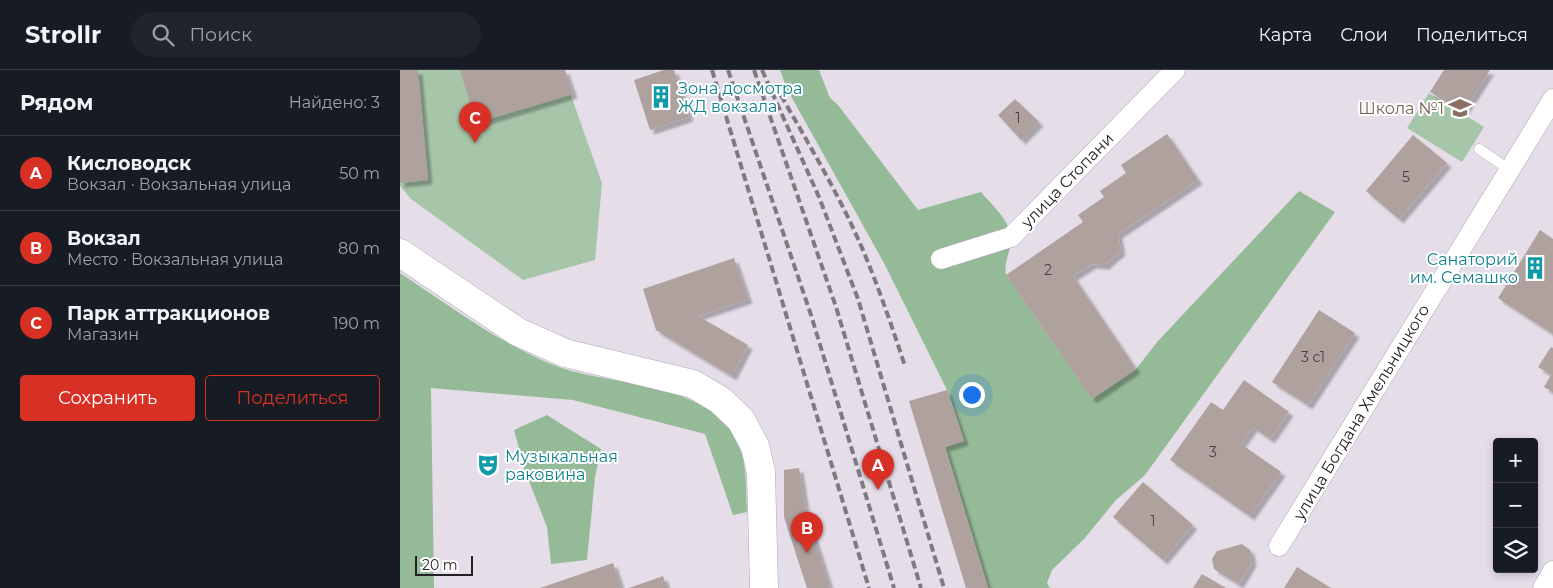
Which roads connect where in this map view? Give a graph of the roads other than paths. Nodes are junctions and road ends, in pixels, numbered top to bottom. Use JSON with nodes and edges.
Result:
{"nodes":[{"id":1,"x":1175,"y":70,"type":"edge"},
{"id":2,"x":1553,"y":99,"type":"edge"},
{"id":3,"x":1479,"y":149,"type":"dead end"},
{"id":4,"x":1510,"y":170,"type":"junction"},
{"id":5,"x":400,"y":253,"type":"edge"},
{"id":6,"x":941,"y":259,"type":"dead end"},
{"id":7,"x":1279,"y":546,"type":"dead end"},
{"id":8,"x":1553,"y":571,"type":"edge"},
{"id":9,"x":764,"y":588,"type":"edge"},
{"id":10,"x":1543,"y":588,"type":"edge"}],
"edges":[{"from":1,"to":6,"type":"street","name":"улица Стопани"},
{"from":2,"to":4,"type":"street","name":"улица Богдана Хмельницкого"},
{"from":3,"to":4,"type":"lane"},
{"from":4,"to":7,"type":"street","name":"улица Богдана Хмельницкого"},
{"from":5,"to":9,"type":"main road"},
{"from":8,"to":10,"type":"street"}]}
